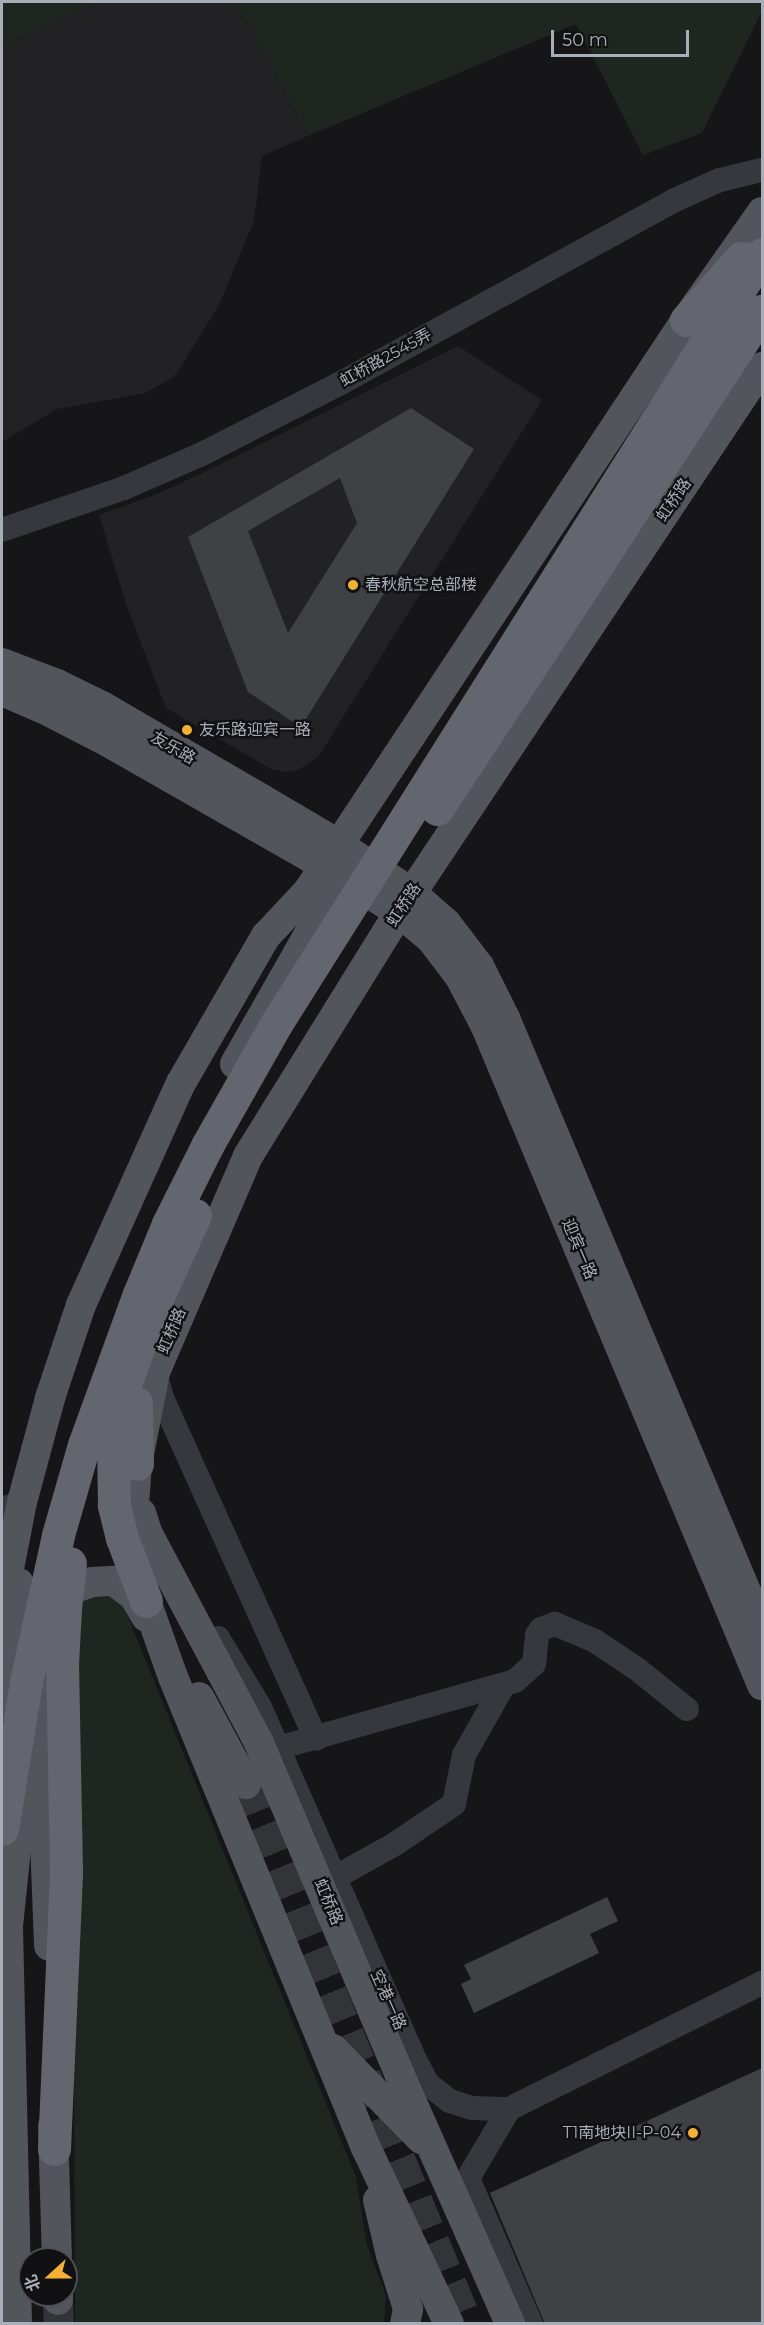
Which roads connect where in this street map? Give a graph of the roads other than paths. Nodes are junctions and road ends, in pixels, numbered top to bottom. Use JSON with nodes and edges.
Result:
{"nodes":[{"id":1,"x":762,"y":170,"type":"edge"},
{"id":2,"x":762,"y":212,"type":"edge"},
{"id":3,"x":762,"y":234,"type":"edge"},
{"id":4,"x":762,"y":254,"type":"edge"},
{"id":5,"x":762,"y":311,"type":"edge"},
{"id":6,"x":686,"y":320,"type":"junction"},
{"id":7,"x":762,"y":367,"type":"edge"},
{"id":8,"x":2,"y":530,"type":"edge"},
{"id":9,"x":590,"y":552,"type":"junction"},
{"id":10,"x":2,"y":663,"type":"edge"},
{"id":11,"x":2,"y":691,"type":"edge"},
{"id":12,"x":332,"y":855,"type":"junction"},
{"id":13,"x":318,"y":896,"type":"junction"},
{"id":14,"x":405,"y":903,"type":"junction"},
{"id":15,"x":154,"y":1305,"type":"junction"},
{"id":16,"x":112,"y":1368,"type":"junction"},
{"id":17,"x":155,"y":1372,"type":"junction"},
{"id":18,"x":137,"y":1475,"type":"junction"},
{"id":19,"x":12,"y":1505,"type":"edge"},
{"id":20,"x":176,"y":1588,"type":"junction"},
{"id":21,"x":146,"y":1601,"type":"junction"},
{"id":22,"x":2,"y":1604,"type":"edge"},
{"id":23,"x":762,"y":1629,"type":"edge"},
{"id":24,"x":39,"y":1639,"type":"junction"},
{"id":25,"x":163,"y":1645,"type":"junction"},
{"id":26,"x":762,"y":1685,"type":"edge"},
{"id":27,"x":503,"y":1686,"type":"junction"},
{"id":28,"x":2,"y":1706,"type":"edge"},
{"id":29,"x":687,"y":1709,"type":"dead end"},
{"id":30,"x":316,"y":1738,"type":"junction"},
{"id":31,"x":278,"y":1748,"type":"junction"},
{"id":32,"x":2,"y":1829,"type":"edge"},
{"id":33,"x":334,"y":1878,"type":"junction"},
{"id":34,"x":762,"y":1983,"type":"edge"},
{"id":35,"x":322,"y":2038,"type":"junction"},
{"id":36,"x":2,"y":2062,"type":"edge"},
{"id":37,"x":509,"y":2109,"type":"junction"},
{"id":38,"x":12,"y":2122,"type":"junction"},
{"id":39,"x":366,"y":2148,"type":"junction"},
{"id":40,"x":54,"y":2149,"type":"junction"},
{"id":41,"x":434,"y":2152,"type":"junction"},
{"id":42,"x":57,"y":2247,"type":"edge"},
{"id":43,"x":17,"y":2324,"type":"edge"},
{"id":44,"x":405,"y":2324,"type":"edge"},
{"id":45,"x":449,"y":2324,"type":"edge"},
{"id":46,"x":510,"y":2324,"type":"edge"},
{"id":47,"x":531,"y":2324,"type":"edge"}],
"edges":[{"from":1,"to":8,"type":"street","name":"虹桥路2545弄"},
{"from":2,"to":6,"type":"main road"},
{"from":3,"to":6,"type":"highway"},
{"from":4,"to":9,"type":"highway"},
{"from":5,"to":9,"type":"highway"},
{"from":6,"to":12,"type":"main road"},
{"from":7,"to":14,"type":"main road","name":"虹桥路"},
{"from":9,"to":15,"type":"highway","bridge":true},
{"from":9,"to":16,"type":"highway","bridge":true},
{"from":10,"to":12,"type":"main road","name":"友乐路"},
{"from":11,"to":12,"type":"main road","name":"友乐路"},
{"from":12,"to":13,"type":"main road"},
{"from":12,"to":14,"type":"main road","name":"迎宾一路"},
{"from":13,"to":19,"type":"main road"},
{"from":13,"to":24,"type":"main road"},
{"from":13,"to":28,"type":"main road"},
{"from":14,"to":17,"type":"main road","name":"虹桥路"},
{"from":14,"to":23,"type":"main road","name":"迎宾一路"},
{"from":14,"to":26,"type":"main road","name":"迎宾一路"},
{"from":15,"to":18,"type":"highway"},
{"from":15,"to":21,"type":"highway"},
{"from":16,"to":32,"type":"highway","bridge":true},
{"from":16,"to":40,"type":"highway","bridge":true},
{"from":17,"to":18,"type":"main road","name":"虹桥路"},
{"from":17,"to":30,"type":"street"},
{"from":18,"to":20,"type":"main road","name":"虹桥路"},
{"from":18,"to":21,"type":"main road","name":"虹桥路"},
{"from":19,"to":22,"type":"main road"},
{"from":20,"to":21,"type":"main road"},
{"from":20,"to":31,"type":"street","name":"空港一路"},
{"from":20,"to":41,"type":"main road","name":"虹桥路"},
{"from":21,"to":25,"type":"main road","name":"虹桥路"},
{"from":24,"to":25,"type":"main road"},
{"from":24,"to":38,"type":"main road"},
{"from":24,"to":40,"type":"main road"},
{"from":25,"to":35,"type":"main road","name":"虹桥路"},
{"from":27,"to":29,"type":"street"},
{"from":27,"to":30,"type":"street"},
{"from":27,"to":33,"type":"street"},
{"from":30,"to":31,"type":"street"},
{"from":31,"to":33,"type":"street","name":"空港一路"},
{"from":33,"to":37,"type":"street","name":"空港一路"},
{"from":34,"to":37,"type":"street","name":"空港一路"},
{"from":35,"to":39,"type":"main road","name":"虹桥路"},
{"from":35,"to":41,"type":"main road"},
{"from":36,"to":38,"type":"main road"},
{"from":37,"to":47,"type":"street"},
{"from":38,"to":43,"type":"main road"},
{"from":39,"to":44,"type":"main road"},
{"from":39,"to":45,"type":"main road","name":"虹桥路"},
{"from":40,"to":42,"type":"main road"},
{"from":41,"to":46,"type":"main road","name":"虹桥路"}]}
